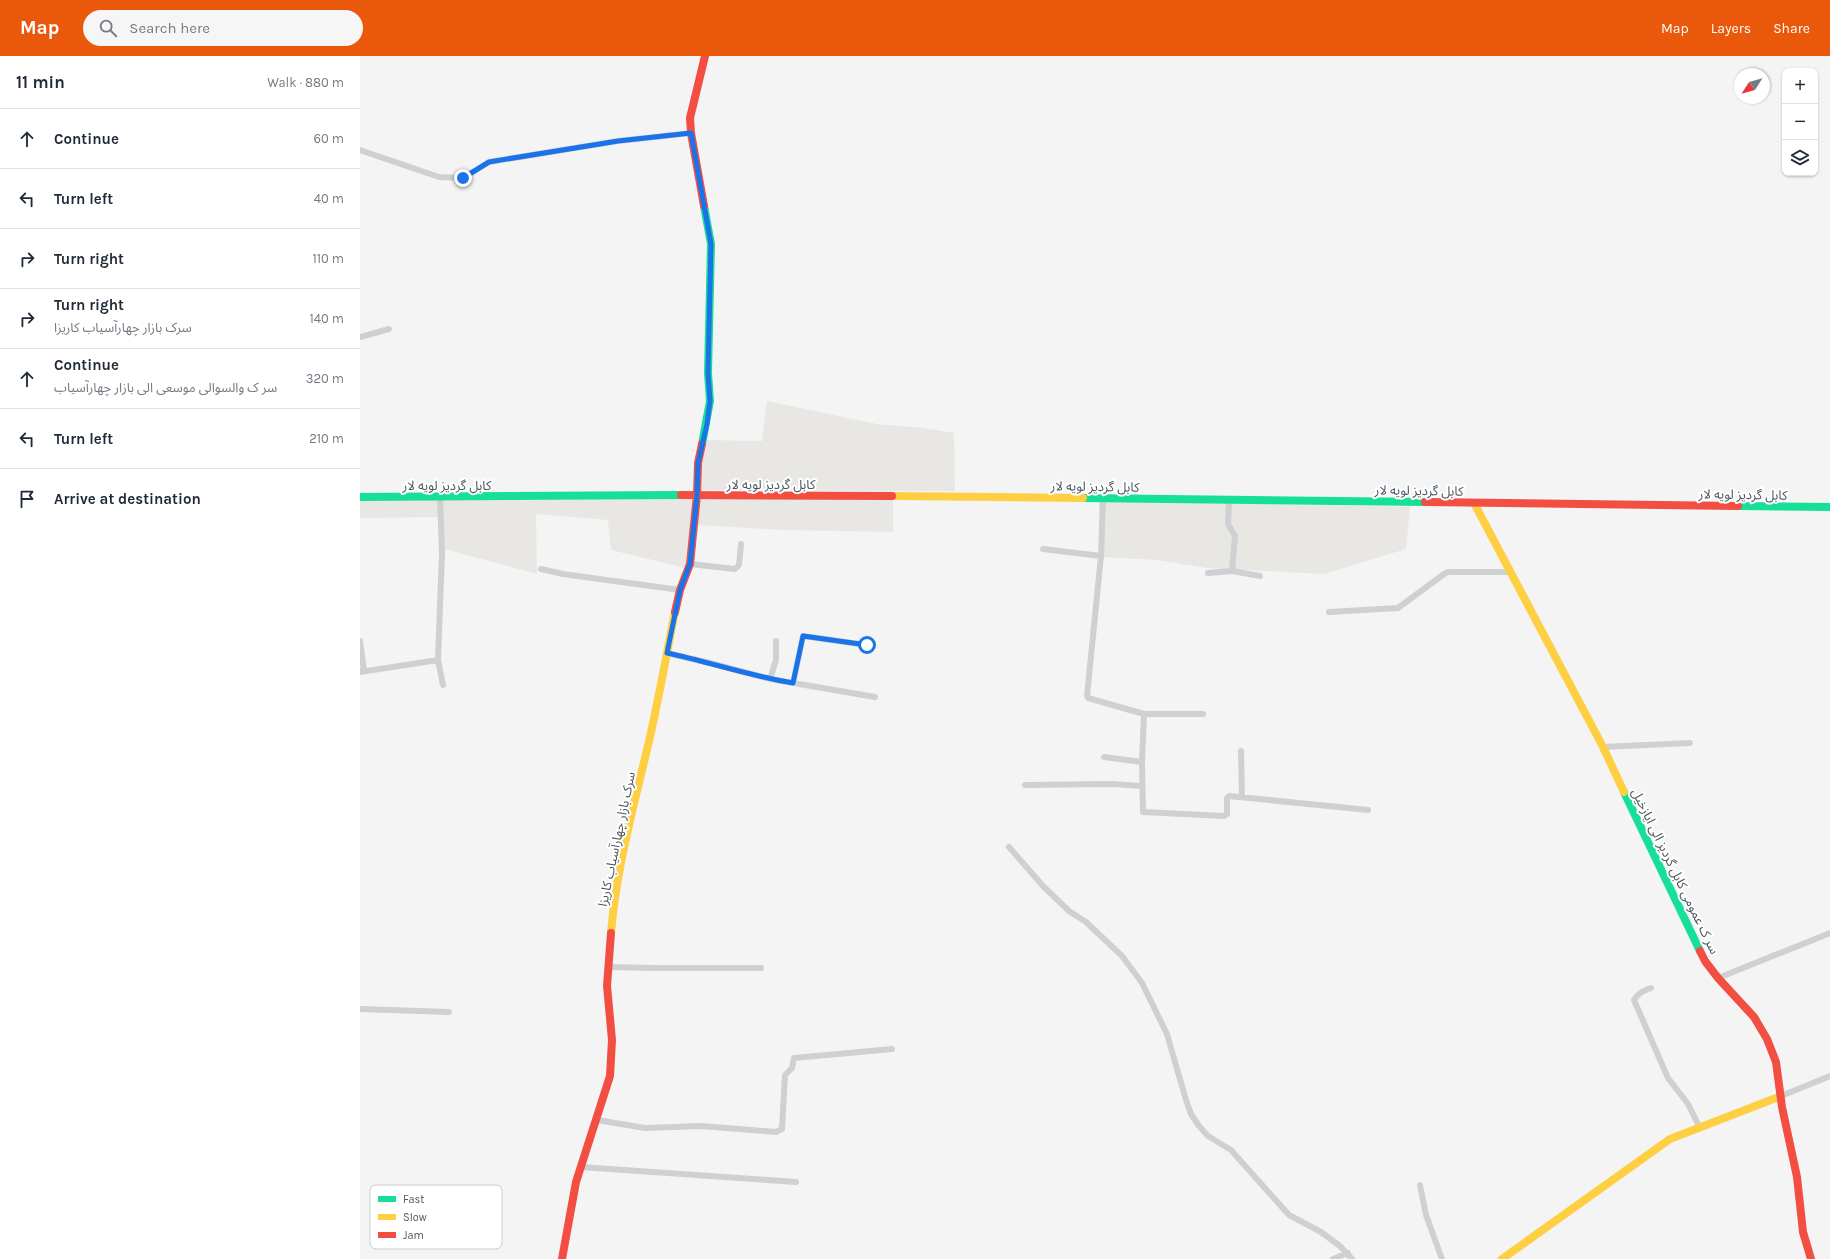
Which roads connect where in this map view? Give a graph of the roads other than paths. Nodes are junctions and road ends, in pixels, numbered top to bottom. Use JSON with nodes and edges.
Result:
{"nodes":[{"id":1,"x":705,"y":56,"type":"edge"},
{"id":2,"x":691,"y":133,"type":"junction"},
{"id":3,"x":360,"y":150,"type":"edge"},
{"id":4,"x":389,"y":329,"type":"dead end"},
{"id":5,"x":360,"y":337,"type":"edge"},
{"id":6,"x":697,"y":495,"type":"junction"},
{"id":7,"x":360,"y":497,"type":"edge"},
{"id":8,"x":440,"y":498,"type":"junction"},
{"id":9,"x":1103,"y":498,"type":"junction"},
{"id":10,"x":1229,"y":500,"type":"junction"},
{"id":11,"x":1474,"y":503,"type":"junction"},
{"id":12,"x":1830,"y":507,"type":"edge"},
{"id":13,"x":741,"y":544,"type":"dead end"},
{"id":14,"x":1043,"y":549,"type":"dead end"},
{"id":15,"x":1101,"y":556,"type":"junction"},
{"id":16,"x":690,"y":564,"type":"junction"},
{"id":17,"x":541,"y":569,"type":"dead end"},
{"id":18,"x":1232,"y":571,"type":"junction"},
{"id":19,"x":1510,"y":572,"type":"junction"},
{"id":20,"x":1208,"y":573,"type":"dead end"},
{"id":21,"x":1260,"y":576,"type":"dead end"},
{"id":22,"x":680,"y":590,"type":"junction"},
{"id":23,"x":1329,"y":612,"type":"dead end"},
{"id":24,"x":360,"y":641,"type":"edge"},
{"id":25,"x":776,"y":641,"type":"dead end"},
{"id":26,"x":867,"y":645,"type":"dead end"},
{"id":27,"x":667,"y":653,"type":"junction"},
{"id":28,"x":438,"y":660,"type":"junction"},
{"id":29,"x":362,"y":671,"type":"edge"},
{"id":30,"x":770,"y":679,"type":"junction"},
{"id":31,"x":793,"y":683,"type":"junction"},
{"id":32,"x":443,"y":685,"type":"dead end"},
{"id":33,"x":874,"y":697,"type":"dead end"},
{"id":34,"x":1144,"y":714,"type":"junction"},
{"id":35,"x":1203,"y":714,"type":"dead end"},
{"id":36,"x":1690,"y":743,"type":"dead end"},
{"id":37,"x":1603,"y":747,"type":"junction"},
{"id":38,"x":1241,"y":751,"type":"dead end"},
{"id":39,"x":1104,"y":757,"type":"dead end"},
{"id":40,"x":1142,"y":762,"type":"junction"},
{"id":41,"x":1025,"y":785,"type":"dead end"},
{"id":42,"x":1142,"y":786,"type":"junction"},
{"id":43,"x":1242,"y":797,"type":"junction"},
{"id":44,"x":1368,"y":810,"type":"dead end"},
{"id":45,"x":1009,"y":847,"type":"dead end"},
{"id":46,"x":1830,"y":933,"type":"edge"},
{"id":47,"x":608,"y":966,"type":"junction"},
{"id":48,"x":761,"y":968,"type":"dead end"},
{"id":49,"x":1718,"y":978,"type":"junction"},
{"id":50,"x":1651,"y":988,"type":"dead end"},
{"id":51,"x":360,"y":1009,"type":"edge"},
{"id":52,"x":449,"y":1012,"type":"dead end"},
{"id":53,"x":892,"y":1049,"type":"dead end"},
{"id":54,"x":1830,"y":1076,"type":"edge"},
{"id":55,"x":1781,"y":1096,"type":"junction"},
{"id":56,"x":597,"y":1120,"type":"junction"},
{"id":57,"x":1700,"y":1128,"type":"junction"},
{"id":58,"x":581,"y":1166,"type":"junction"},
{"id":59,"x":796,"y":1182,"type":"dead end"},
{"id":60,"x":1420,"y":1185,"type":"dead end"},
{"id":61,"x":1348,"y":1253,"type":"junction"},
{"id":62,"x":562,"y":1259,"type":"edge"},
{"id":63,"x":1333,"y":1259,"type":"edge"},
{"id":64,"x":1352,"y":1259,"type":"edge"},
{"id":65,"x":1442,"y":1259,"type":"edge"},
{"id":66,"x":1502,"y":1259,"type":"edge"},
{"id":67,"x":1811,"y":1259,"type":"edge"}],
"edges":[{"from":1,"to":2,"type":"main road","name":"سرک بازار چهارآسیاب کاریزا"},
{"from":2,"to":3,"type":"street"},
{"from":2,"to":6,"type":"main road","name":"سرک بازار چهارآسیاب کاریزا"},
{"from":4,"to":5,"type":"street"},
{"from":6,"to":8,"type":"main road","name":"کابل گردیز لویه لار"},
{"from":6,"to":9,"type":"main road","name":"کابل گردیز لویه لار"},
{"from":6,"to":16,"type":"main road","name":"سرک بازار چهارآسیاب کاریزا"},
{"from":7,"to":8,"type":"main road","name":"کابل گردیز لویه لار"},
{"from":8,"to":28,"type":"street"},
{"from":9,"to":10,"type":"main road","name":"کابل گردیز لویه لار"},
{"from":9,"to":15,"type":"street"},
{"from":10,"to":11,"type":"main road","name":"کابل گردیز لویه لار"},
{"from":10,"to":18,"type":"street"},
{"from":11,"to":12,"type":"main road","name":"کابل گردیز لویه لار"},
{"from":11,"to":19,"type":"main road","name":"سر ک عمومی کابل گردیز الی ایازخیل"},
{"from":13,"to":16,"type":"street"},
{"from":14,"to":15,"type":"street"},
{"from":15,"to":34,"type":"street"},
{"from":16,"to":22,"type":"main road","name":"سرک بازار چهارآسیاب کاریزا"},
{"from":17,"to":22,"type":"street"},
{"from":18,"to":20,"type":"street"},
{"from":18,"to":21,"type":"street"},
{"from":19,"to":23,"type":"street"},
{"from":19,"to":37,"type":"main road","name":"سر ک عمومی کابل گردیز الی ایازخیل"},
{"from":22,"to":27,"type":"main road","name":"سرک بازار چهارآسیاب کاریزا"},
{"from":24,"to":29,"type":"street"},
{"from":25,"to":30,"type":"street"},
{"from":26,"to":31,"type":"street"},
{"from":27,"to":30,"type":"street"},
{"from":27,"to":47,"type":"main road","name":"سرک بازار چهارآسیاب کاریزا"},
{"from":28,"to":29,"type":"street"},
{"from":28,"to":32,"type":"street"},
{"from":30,"to":31,"type":"street"},
{"from":31,"to":33,"type":"street"},
{"from":34,"to":35,"type":"street"},
{"from":34,"to":40,"type":"street"},
{"from":36,"to":37,"type":"street"},
{"from":37,"to":49,"type":"main road","name":"سر ک عمومی کابل گردیز الی ایازخیل"},
{"from":38,"to":43,"type":"street"},
{"from":39,"to":40,"type":"street"},
{"from":40,"to":42,"type":"street"},
{"from":41,"to":42,"type":"street"},
{"from":42,"to":43,"type":"street"},
{"from":43,"to":44,"type":"street"},
{"from":45,"to":61,"type":"street"},
{"from":46,"to":49,"type":"street"},
{"from":47,"to":48,"type":"street"},
{"from":47,"to":56,"type":"main road","name":"سرک بازار چهارآسیاب کاریزا"},
{"from":49,"to":55,"type":"main road","name":"سر ک عمومی کابل گردیز الی ایازخیل"},
{"from":50,"to":57,"type":"street"},
{"from":51,"to":52,"type":"street"},
{"from":53,"to":56,"type":"street"},
{"from":54,"to":55,"type":"street"},
{"from":55,"to":57,"type":"main road"},
{"from":55,"to":67,"type":"main road","name":"سر ک عمومی کابل گردیز الی ایازخیل"},
{"from":56,"to":58,"type":"main road","name":"سرک بازار چهارآسیاب کاریزا"},
{"from":57,"to":66,"type":"main road"},
{"from":58,"to":59,"type":"street"},
{"from":58,"to":62,"type":"main road","name":"سرک بازار چهارآسیاب کاریزا"},
{"from":60,"to":65,"type":"street"},
{"from":61,"to":63,"type":"street"},
{"from":61,"to":64,"type":"street"}]}
